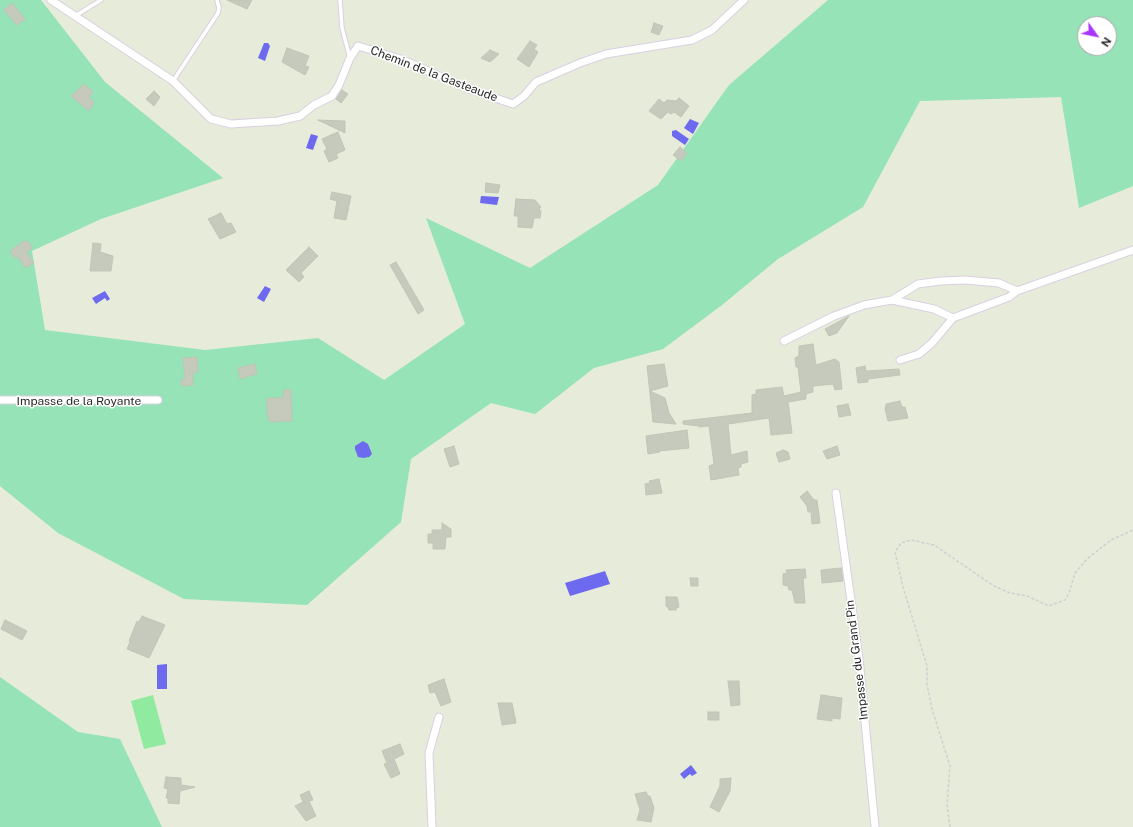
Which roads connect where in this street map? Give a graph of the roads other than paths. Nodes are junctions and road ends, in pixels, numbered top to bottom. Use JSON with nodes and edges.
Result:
{"nodes":[{"id":1,"x":51,"y":0,"type":"edge"},
{"id":2,"x":101,"y":0,"type":"edge"},
{"id":3,"x":217,"y":0,"type":"edge"},
{"id":4,"x":340,"y":0,"type":"edge"},
{"id":5,"x":744,"y":0,"type":"edge"},
{"id":6,"x":74,"y":16,"type":"junction"},
{"id":7,"x":350,"y":58,"type":"junction"},
{"id":8,"x":173,"y":82,"type":"junction"},
{"id":9,"x":1133,"y":250,"type":"edge"},
{"id":10,"x":1018,"y":291,"type":"junction"},
{"id":11,"x":892,"y":300,"type":"junction"},
{"id":12,"x":953,"y":318,"type":"junction"},
{"id":13,"x":784,"y":341,"type":"dead end"},
{"id":14,"x":900,"y":360,"type":"dead end"},
{"id":15,"x":0,"y":400,"type":"edge"},
{"id":16,"x":158,"y":400,"type":"dead end"},
{"id":17,"x":836,"y":493,"type":"dead end"},
{"id":18,"x":438,"y":717,"type":"dead end"},
{"id":19,"x":432,"y":827,"type":"edge"},
{"id":20,"x":875,"y":827,"type":"edge"}],
"edges":[{"from":1,"to":6,"type":"street","name":"Chemin de la Gasteaude"},
{"from":2,"to":6,"type":"lane"},
{"from":3,"to":8,"type":"lane"},
{"from":4,"to":7,"type":"lane"},
{"from":5,"to":7,"type":"street","name":"Chemin de la Gasteaude"},
{"from":6,"to":8,"type":"street","name":"Chemin de la Gasteaude"},
{"from":7,"to":8,"type":"street","name":"Chemin de la Gasteaude"},
{"from":9,"to":10,"type":"street"},
{"from":10,"to":11,"type":"street"},
{"from":10,"to":12,"type":"street"},
{"from":11,"to":12,"type":"street"},
{"from":11,"to":13,"type":"street"},
{"from":12,"to":14,"type":"street"},
{"from":15,"to":16,"type":"street","name":"Impasse de la Royante"},
{"from":17,"to":20,"type":"street","name":"Impasse du Grand Pin"},
{"from":18,"to":19,"type":"street"}]}
